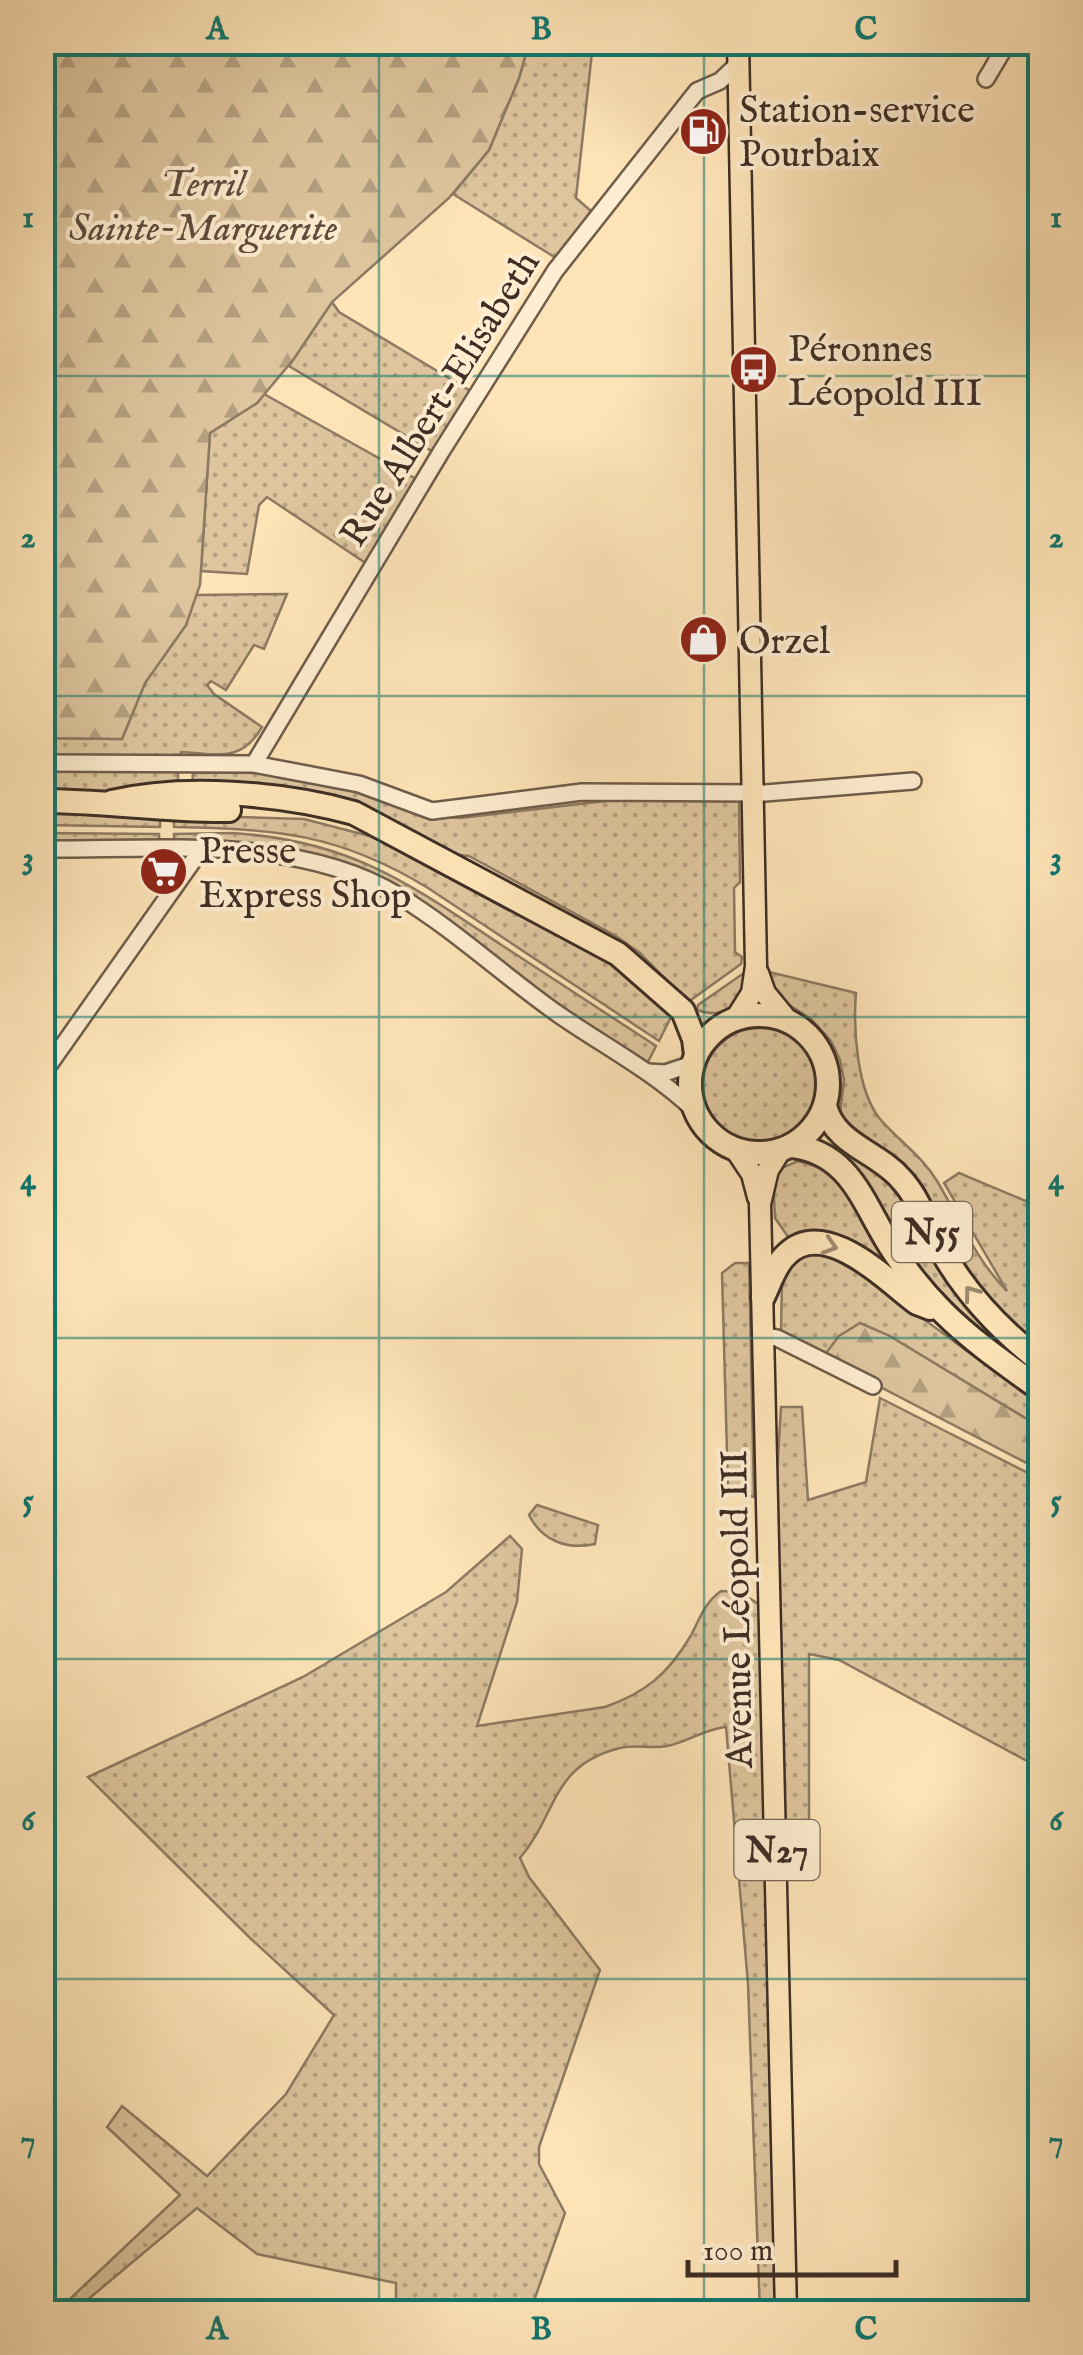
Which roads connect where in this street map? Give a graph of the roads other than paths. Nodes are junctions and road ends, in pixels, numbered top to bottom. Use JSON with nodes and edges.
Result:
{"nodes":[{"id":1,"x":1008,"y":42,"type":"edge"},
{"id":2,"x":738,"y":53,"type":"edge"},
{"id":3,"x":986,"y":79,"type":"dead end"},
{"id":4,"x":706,"y":87,"type":"junction"},
{"id":5,"x":739,"y":107,"type":"junction"},
{"id":6,"x":42,"y":763,"type":"edge"},
{"id":7,"x":254,"y":764,"type":"junction"},
{"id":8,"x":913,"y":781,"type":"dead end"},
{"id":9,"x":754,"y":792,"type":"junction"},
{"id":10,"x":42,"y":800,"type":"edge"},
{"id":11,"x":42,"y":849,"type":"edge"},
{"id":12,"x":200,"y":851,"type":"junction"},
{"id":13,"x":756,"y":966,"type":"junction"},
{"id":14,"x":683,"y":1012,"type":"junction"},
{"id":15,"x":731,"y":1021,"type":"junction"},
{"id":16,"x":788,"y":1021,"type":"junction"},
{"id":17,"x":694,"y":1060,"type":"junction"},
{"id":18,"x":648,"y":1072,"type":"junction"},
{"id":19,"x":42,"y":1075,"type":"edge"},
{"id":20,"x":825,"y":1106,"type":"junction"},
{"id":21,"x":694,"y":1110,"type":"junction"},
{"id":22,"x":786,"y":1148,"type":"junction"},
{"id":23,"x":736,"y":1150,"type":"junction"},
{"id":24,"x":760,"y":1204,"type":"junction"},
{"id":25,"x":763,"y":1297,"type":"junction"},
{"id":26,"x":944,"y":1314,"type":"junction"},
{"id":27,"x":763,"y":1335,"type":"junction"},
{"id":28,"x":1040,"y":1361,"type":"edge"},
{"id":29,"x":873,"y":1386,"type":"dead end"},
{"id":30,"x":1040,"y":1389,"type":"edge"},
{"id":31,"x":786,"y":2312,"type":"edge"}],
"edges":[{"from":1,"to":3,"type":"street"},
{"from":2,"to":4,"type":"street","name":"Rue Albert-Elisabeth"},
{"from":2,"to":5,"type":"main road"},
{"from":4,"to":5,"type":"street"},
{"from":4,"to":7,"type":"street","name":"Rue Albert-Elisabeth"},
{"from":5,"to":9,"type":"main road"},
{"from":6,"to":7,"type":"street"},
{"from":7,"to":9,"type":"street"},
{"from":8,"to":9,"type":"street"},
{"from":9,"to":13,"type":"main road"},
{"from":10,"to":14,"type":"highway"},
{"from":11,"to":12,"type":"street"},
{"from":12,"to":18,"type":"street"},
{"from":12,"to":19,"type":"street"},
{"from":13,"to":15,"type":"main road"},
{"from":13,"to":16,"type":"main road"},
{"from":14,"to":15,"type":"highway"},
{"from":14,"to":17,"type":"highway"},
{"from":15,"to":16,"type":"highway"},
{"from":15,"to":17,"type":"highway"},
{"from":16,"to":20,"type":"highway"},
{"from":17,"to":18,"type":"street"},
{"from":17,"to":21,"type":"highway"},
{"from":18,"to":21,"type":"street"},
{"from":20,"to":22,"type":"highway","number":"N27"},
{"from":28,"to":20,"type":"highway","number":"N55","one_way":true},
{"from":21,"to":23,"type":"highway","number":"N27"},
{"from":22,"to":23,"type":"highway"},
{"from":22,"to":24,"type":"main road","name":"Avenue Léopold III","number":"N27"},
{"from":22,"to":26,"type":"highway","number":"N55"},
{"from":23,"to":24,"type":"main road","name":"Avenue Léopold III","number":"N27"},
{"from":24,"to":25,"type":"main road","name":"Avenue Léopold III","number":"N27"},
{"from":25,"to":26,"type":"highway","one_way":true},
{"from":25,"to":27,"type":"main road","name":"Avenue Léopold III","number":"N27"},
{"from":26,"to":30,"type":"highway","number":"N55"},
{"from":27,"to":29,"type":"street"},
{"from":27,"to":31,"type":"main road","name":"Avenue Léopold III","number":"N27"}]}
